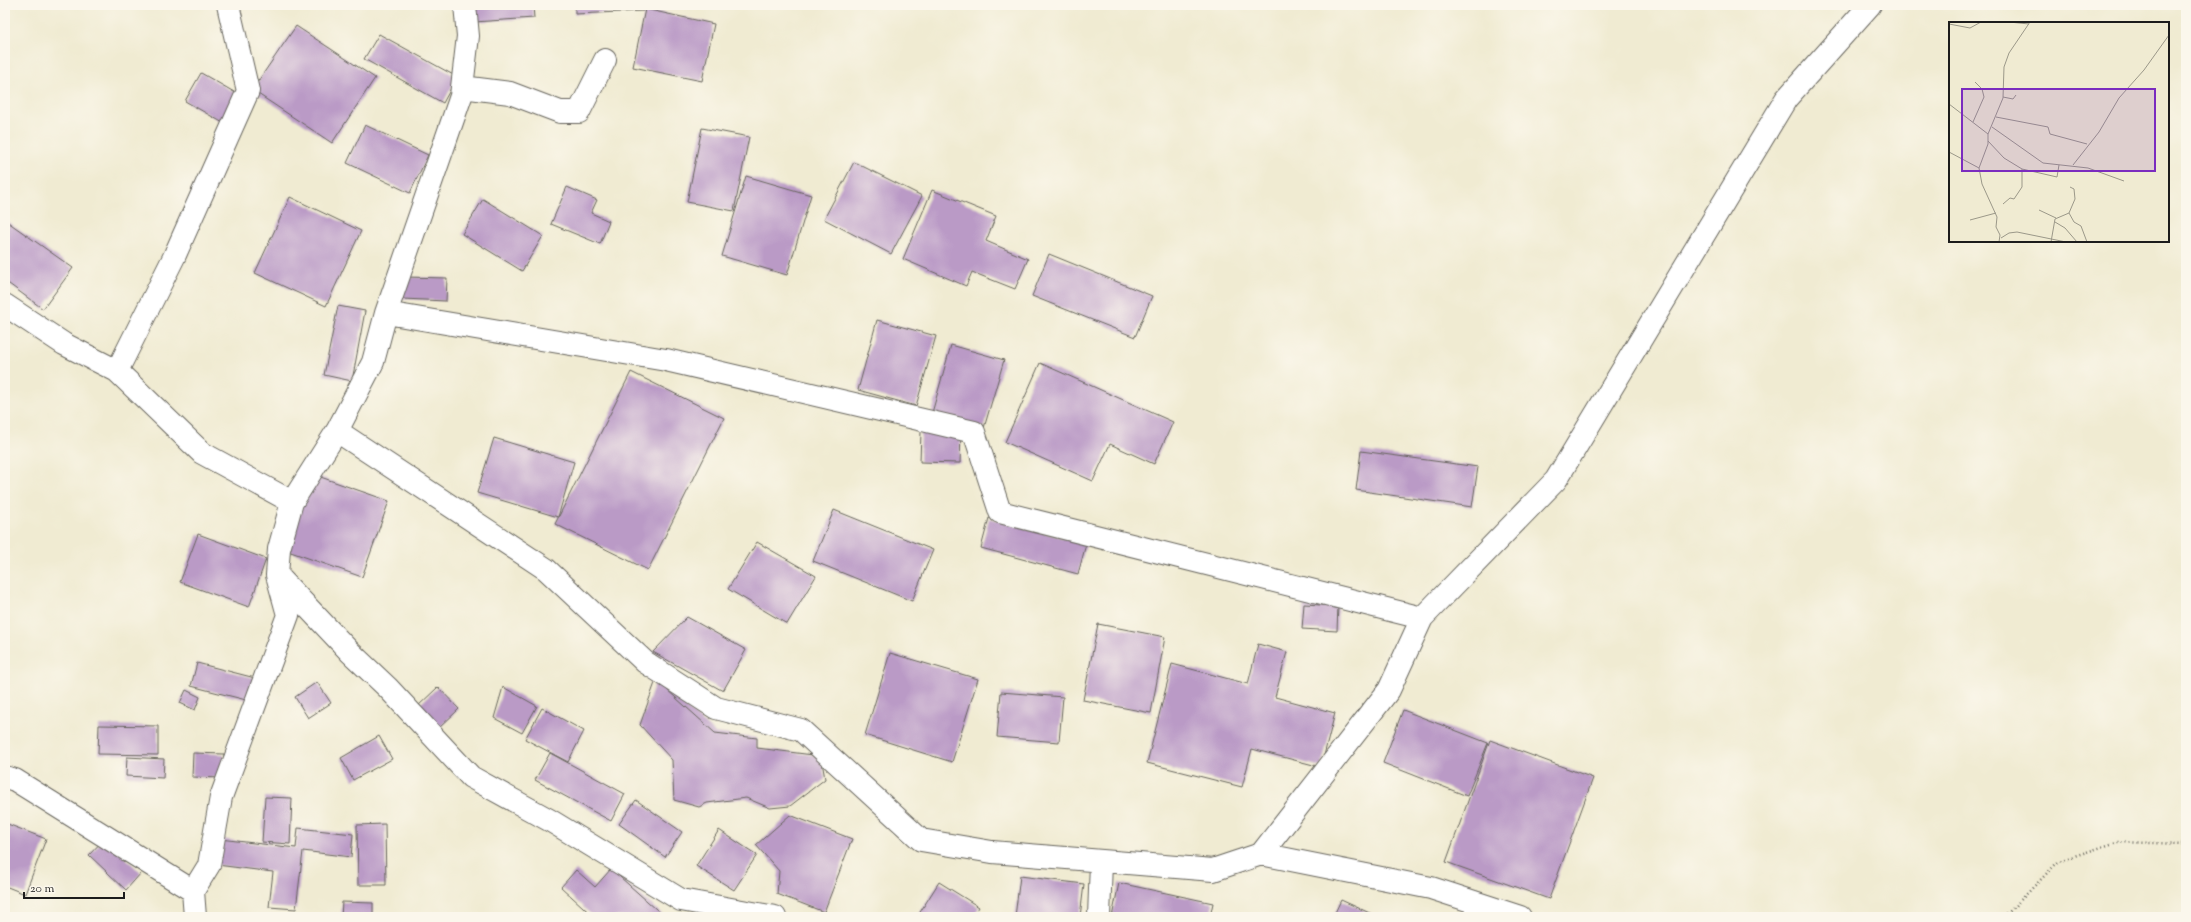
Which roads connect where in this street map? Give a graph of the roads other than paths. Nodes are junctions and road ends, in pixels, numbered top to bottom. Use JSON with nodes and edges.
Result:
{"nodes":[{"id":1,"x":228,"y":5,"type":"edge"},
{"id":2,"x":465,"y":5,"type":"edge"},
{"id":3,"x":1870,"y":5,"type":"edge"},
{"id":4,"x":605,"y":60,"type":"dead end"},
{"id":5,"x":462,"y":87,"type":"junction"},
{"id":6,"x":5,"y":305,"type":"edge"},
{"id":7,"x":386,"y":313,"type":"junction"},
{"id":8,"x":117,"y":370,"type":"junction"},
{"id":9,"x":337,"y":430,"type":"junction"},
{"id":10,"x":292,"y":502,"type":"junction"},
{"id":11,"x":277,"y":576,"type":"junction"},
{"id":12,"x":1422,"y":618,"type":"junction"},
{"id":13,"x":5,"y":777,"type":"edge"},
{"id":14,"x":1261,"y":854,"type":"junction"},
{"id":15,"x":1101,"y":862,"type":"junction"},
{"id":16,"x":193,"y":891,"type":"junction"},
{"id":17,"x":681,"y":908,"type":"edge"},
{"id":18,"x":195,"y":917,"type":"edge"},
{"id":19,"x":775,"y":917,"type":"edge"},
{"id":20,"x":1099,"y":917,"type":"edge"},
{"id":21,"x":1520,"y":917,"type":"edge"}],
"edges":[{"from":1,"to":8,"type":"street"},
{"from":2,"to":5,"type":"street"},
{"from":3,"to":12,"type":"street"},
{"from":4,"to":5,"type":"street"},
{"from":5,"to":7,"type":"street"},
{"from":6,"to":8,"type":"street"},
{"from":7,"to":9,"type":"street"},
{"from":7,"to":12,"type":"street"},
{"from":8,"to":10,"type":"street"},
{"from":9,"to":10,"type":"street"},
{"from":9,"to":15,"type":"street"},
{"from":10,"to":11,"type":"street"},
{"from":11,"to":16,"type":"street"},
{"from":11,"to":17,"type":"street"},
{"from":12,"to":14,"type":"street"},
{"from":13,"to":16,"type":"street"},
{"from":14,"to":15,"type":"street"},
{"from":14,"to":21,"type":"street"},
{"from":15,"to":20,"type":"street"},
{"from":16,"to":18,"type":"street"},
{"from":17,"to":19,"type":"street"}]}
